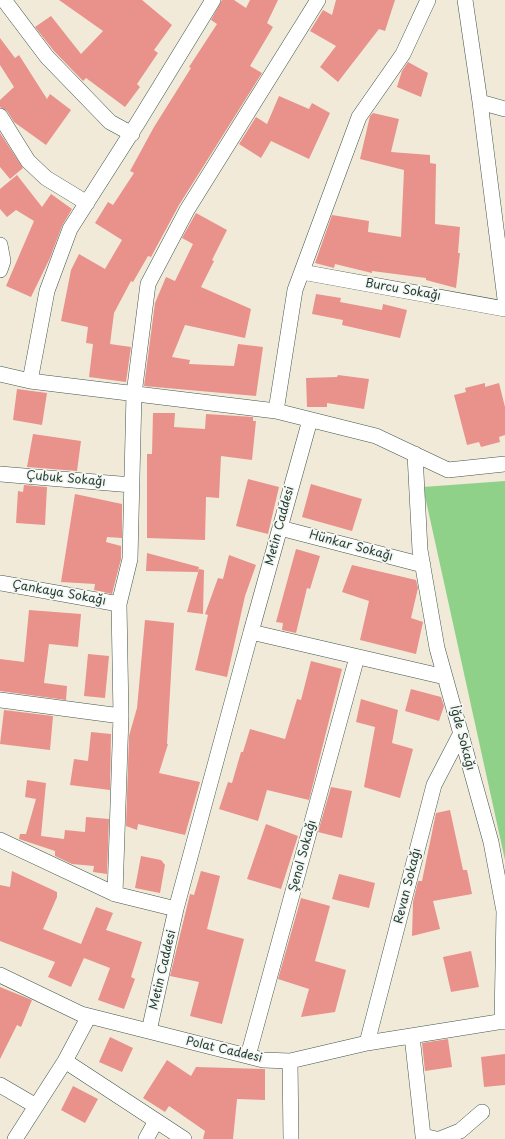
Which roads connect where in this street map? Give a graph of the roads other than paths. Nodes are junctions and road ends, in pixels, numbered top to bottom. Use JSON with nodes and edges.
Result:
{"nodes":[{"id":1,"x":4,"y":0,"type":"edge"},
{"id":2,"x":213,"y":0,"type":"edge"},
{"id":3,"x":318,"y":0,"type":"edge"},
{"id":4,"x":428,"y":0,"type":"edge"},
{"id":5,"x":465,"y":0,"type":"edge"},
{"id":6,"x":480,"y":102,"type":"junction"},
{"id":7,"x":505,"y":109,"type":"edge"},
{"id":8,"x":0,"y":116,"type":"edge"},
{"id":9,"x":132,"y":134,"type":"junction"},
{"id":10,"x":87,"y":203,"type":"junction"},
{"id":11,"x":0,"y":245,"type":"edge"},
{"id":12,"x":0,"y":270,"type":"edge"},
{"id":13,"x":302,"y":272,"type":"junction"},
{"id":14,"x":505,"y":299,"type":"edge"},
{"id":15,"x":505,"y":309,"type":"edge"},
{"id":16,"x":0,"y":374,"type":"edge"},
{"id":17,"x":30,"y":381,"type":"junction"},
{"id":18,"x":134,"y":394,"type":"junction"},
{"id":19,"x":276,"y":411,"type":"junction"},
{"id":20,"x":310,"y":420,"type":"junction"},
{"id":21,"x":415,"y":454,"type":"junction"},
{"id":22,"x":505,"y":464,"type":"edge"},
{"id":23,"x":0,"y":474,"type":"edge"},
{"id":24,"x":132,"y":485,"type":"junction"},
{"id":25,"x":280,"y":528,"type":"junction"},
{"id":26,"x":423,"y":565,"type":"junction"},
{"id":27,"x":0,"y":583,"type":"edge"},
{"id":28,"x":119,"y":604,"type":"junction"},
{"id":29,"x":251,"y":632,"type":"junction"},
{"id":30,"x":357,"y":657,"type":"junction"},
{"id":31,"x":445,"y":676,"type":"junction"},
{"id":32,"x":0,"y":700,"type":"edge"},
{"id":33,"x":121,"y":716,"type":"junction"},
{"id":34,"x":461,"y":733,"type":"junction"},
{"id":35,"x":0,"y":840,"type":"edge"},
{"id":36,"x":115,"y":894,"type":"junction"},
{"id":37,"x":176,"y":909,"type":"junction"},
{"id":38,"x":0,"y":975,"type":"edge"},
{"id":39,"x":89,"y":1016,"type":"junction"},
{"id":40,"x":503,"y":1021,"type":"edge"},
{"id":41,"x":149,"y":1031,"type":"junction"},
{"id":42,"x":412,"y":1036,"type":"junction"},
{"id":43,"x":367,"y":1043,"type":"junction"},
{"id":44,"x":248,"y":1056,"type":"junction"},
{"id":45,"x":65,"y":1061,"type":"junction"},
{"id":46,"x":290,"y":1061,"type":"junction"},
{"id":47,"x":0,"y":1085,"type":"edge"},
{"id":48,"x":36,"y":1106,"type":"junction"},
{"id":49,"x":482,"y":1112,"type":"dead end"},
{"id":50,"x":156,"y":1121,"type":"junction"},
{"id":51,"x":15,"y":1139,"type":"edge"},
{"id":52,"x":146,"y":1139,"type":"edge"},
{"id":53,"x":184,"y":1139,"type":"edge"},
{"id":54,"x":291,"y":1139,"type":"edge"},
{"id":55,"x":436,"y":1139,"type":"edge"},
{"id":56,"x":440,"y":1139,"type":"edge"}],
"edges":[{"from":1,"to":9,"type":"street"},
{"from":2,"to":9,"type":"street"},
{"from":3,"to":18,"type":"street"},
{"from":4,"to":13,"type":"street"},
{"from":5,"to":6,"type":"street"},
{"from":6,"to":7,"type":"street"},
{"from":6,"to":14,"type":"street"},
{"from":8,"to":10,"type":"street"},
{"from":9,"to":10,"type":"street"},
{"from":10,"to":17,"type":"street"},
{"from":11,"to":12,"type":"street"},
{"from":13,"to":15,"type":"street","name":"Burcu Sokağı"},
{"from":13,"to":19,"type":"street"},
{"from":16,"to":17,"type":"street"},
{"from":17,"to":18,"type":"street"},
{"from":18,"to":19,"type":"street"},
{"from":18,"to":24,"type":"street"},
{"from":19,"to":20,"type":"street"},
{"from":20,"to":21,"type":"street"},
{"from":20,"to":25,"type":"street","name":"Metin Caddesi"},
{"from":21,"to":22,"type":"street"},
{"from":21,"to":26,"type":"street","name":"İğde Sokağı"},
{"from":23,"to":24,"type":"street","name":"Çubuk Sokağı"},
{"from":24,"to":28,"type":"street"},
{"from":25,"to":26,"type":"street","name":"Hünkar Sokağı"},
{"from":25,"to":29,"type":"street","name":"Metin Caddesi"},
{"from":26,"to":31,"type":"street","name":"İğde Sokağı"},
{"from":27,"to":28,"type":"street","name":"Çankaya Sokağı"},
{"from":28,"to":33,"type":"street"},
{"from":29,"to":30,"type":"street"},
{"from":29,"to":37,"type":"street","name":"Metin Caddesi"},
{"from":30,"to":31,"type":"street"},
{"from":30,"to":44,"type":"street","name":"Şenol Sokağı"},
{"from":31,"to":34,"type":"street","name":"İğde Sokağı"},
{"from":32,"to":33,"type":"street"},
{"from":33,"to":36,"type":"street"},
{"from":34,"to":40,"type":"street","name":"İğde Sokağı"},
{"from":34,"to":43,"type":"street","name":"Revan Sokağı"},
{"from":35,"to":36,"type":"street"},
{"from":36,"to":37,"type":"street"},
{"from":37,"to":41,"type":"street","name":"Metin Caddesi"},
{"from":38,"to":39,"type":"street","name":"Polat Caddesi"},
{"from":39,"to":41,"type":"street","name":"Polat Caddesi"},
{"from":39,"to":45,"type":"street"},
{"from":40,"to":42,"type":"street","name":"Polat Caddesi"},
{"from":41,"to":44,"type":"street","name":"Polat Caddesi"},
{"from":42,"to":43,"type":"street","name":"Polat Caddesi"},
{"from":42,"to":55,"type":"street"},
{"from":43,"to":46,"type":"street","name":"Polat Caddesi"},
{"from":44,"to":46,"type":"street","name":"Polat Caddesi"},
{"from":45,"to":48,"type":"street"},
{"from":45,"to":50,"type":"street"},
{"from":46,"to":54,"type":"street"},
{"from":47,"to":48,"type":"street"},
{"from":48,"to":51,"type":"street"},
{"from":49,"to":56,"type":"street"},
{"from":50,"to":52,"type":"street"},
{"from":50,"to":53,"type":"street"}]}
